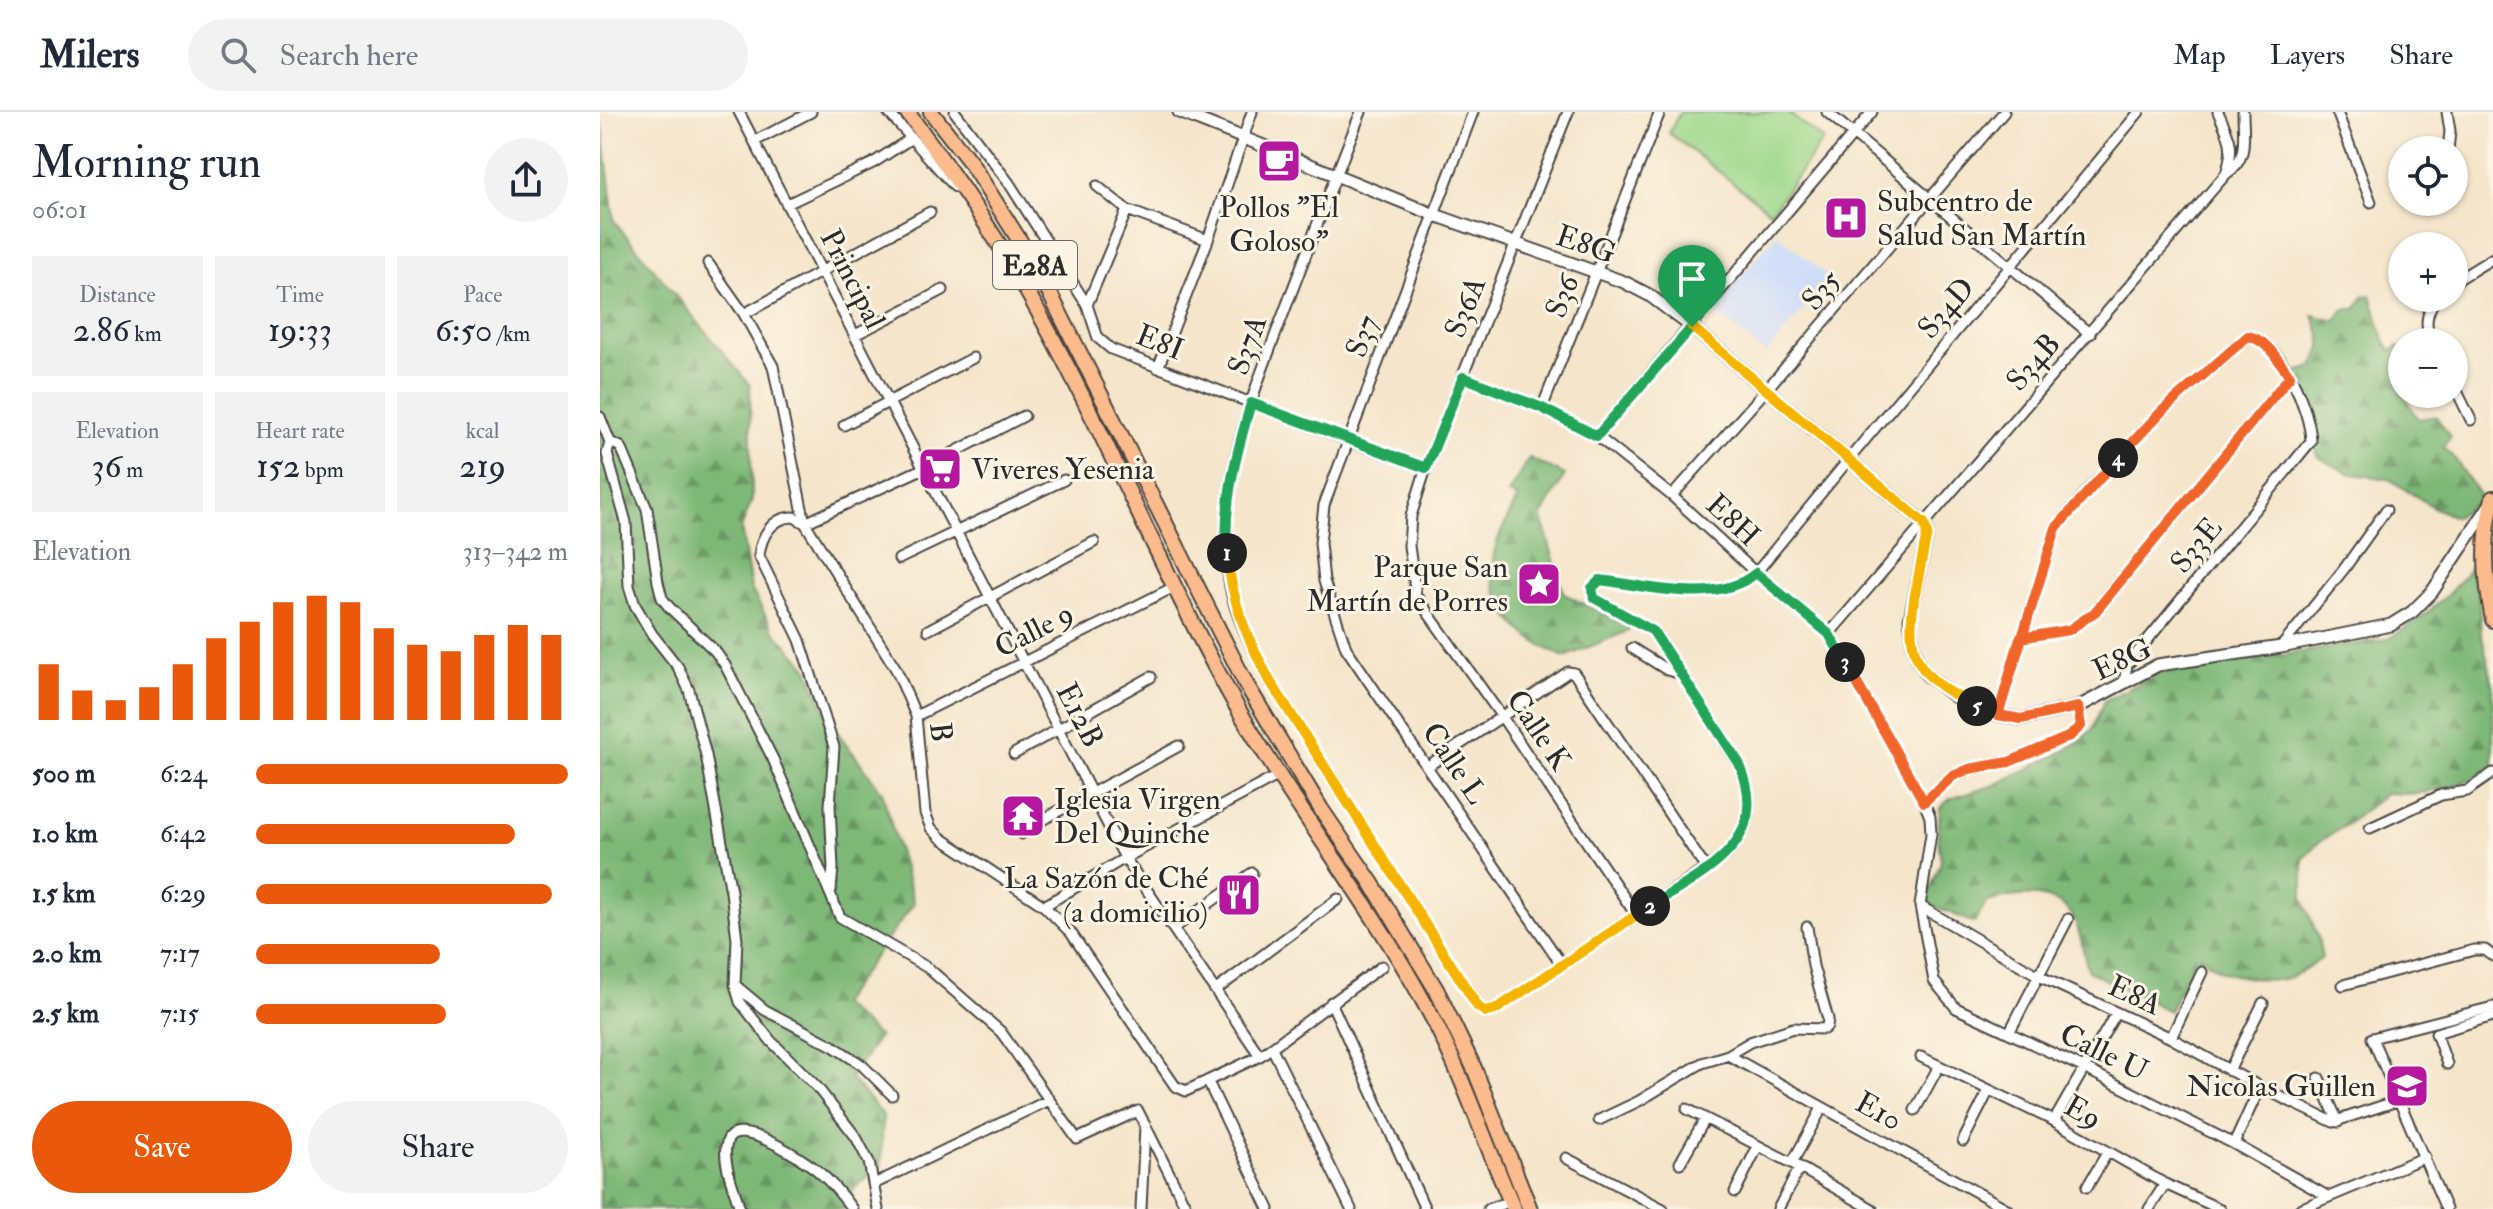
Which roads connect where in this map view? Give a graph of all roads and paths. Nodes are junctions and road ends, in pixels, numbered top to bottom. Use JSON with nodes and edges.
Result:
{"nodes":[{"id":1,"x":739,"y":112,"type":"edge"},
{"id":2,"x":811,"y":112,"type":"edge"},
{"id":3,"x":888,"y":112,"type":"edge"},
{"id":4,"x":907,"y":112,"type":"edge"},
{"id":5,"x":931,"y":112,"type":"edge"},
{"id":6,"x":955,"y":112,"type":"edge"},
{"id":7,"x":1179,"y":112,"type":"edge"},
{"id":8,"x":1252,"y":112,"type":"edge"},
{"id":9,"x":1361,"y":112,"type":"edge"},
{"id":10,"x":1473,"y":112,"type":"edge"},
{"id":11,"x":1568,"y":112,"type":"edge"},
{"id":12,"x":1660,"y":112,"type":"edge"},
{"id":13,"x":1827,"y":112,"type":"edge"},
{"id":14,"x":1872,"y":112,"type":"edge"},
{"id":15,"x":2004,"y":112,"type":"edge"},
{"id":16,"x":2139,"y":112,"type":"edge"},
{"id":17,"x":2218,"y":112,"type":"edge"},
{"id":18,"x":2243,"y":112,"type":"edge"},
{"id":19,"x":2337,"y":112,"type":"edge"},
{"id":20,"x":2447,"y":112,"type":"edge"},
{"id":21,"x":1853,"y":134,"type":"junction"},
{"id":22,"x":1243,"y":136,"type":"junction"},
{"id":23,"x":2449,"y":136,"type":"edge"},
{"id":24,"x":910,"y":139,"type":"junction"},
{"id":25,"x":755,"y":141,"type":"junction"},
{"id":26,"x":987,"y":154,"type":"junction"},
{"id":27,"x":968,"y":160,"type":"junction"},
{"id":28,"x":1336,"y":173,"type":"junction"},
{"id":29,"x":2226,"y":174,"type":"junction"},
{"id":30,"x":1097,"y":186,"type":"dead end"},
{"id":31,"x":967,"y":196,"type":"junction"},
{"id":32,"x":1931,"y":199,"type":"junction"},
{"id":33,"x":2371,"y":202,"type":"dead end"},
{"id":34,"x":787,"y":204,"type":"junction"},
{"id":35,"x":1127,"y":210,"type":"junction"},
{"id":36,"x":930,"y":212,"type":"dead end"},
{"id":37,"x":1435,"y":215,"type":"junction"},
{"id":38,"x":1208,"y":240,"type":"junction"},
{"id":39,"x":1515,"y":245,"type":"junction"},
{"id":40,"x":2493,"y":258,"type":"edge"},
{"id":41,"x":708,"y":263,"type":"dead end"},
{"id":42,"x":2011,"y":268,"type":"junction"},
{"id":43,"x":821,"y":271,"type":"junction"},
{"id":44,"x":1598,"y":273,"type":"junction"},
{"id":45,"x":2468,"y":273,"type":"edge"},
{"id":46,"x":943,"y":290,"type":"dead end"},
{"id":47,"x":1087,"y":305,"type":"junction"},
{"id":48,"x":744,"y":314,"type":"junction"},
{"id":49,"x":1692,"y":327,"type":"junction"},
{"id":50,"x":2090,"y":334,"type":"junction"},
{"id":51,"x":855,"y":335,"type":"junction"},
{"id":52,"x":1060,"y":356,"type":"junction"},
{"id":53,"x":973,"y":358,"type":"dead end"},
{"id":54,"x":1158,"y":368,"type":"junction"},
{"id":55,"x":2290,"y":376,"type":"junction"},
{"id":56,"x":1463,"y":377,"type":"junction"},
{"id":57,"x":1093,"y":381,"type":"junction"},
{"id":58,"x":1766,"y":390,"type":"junction"},
{"id":59,"x":889,"y":401,"type":"junction"},
{"id":60,"x":1251,"y":403,"type":"junction"},
{"id":61,"x":1542,"y":408,"type":"junction"},
{"id":62,"x":2465,"y":408,"type":"edge"},
{"id":63,"x":1024,"y":416,"type":"dead end"},
{"id":64,"x":600,"y":417,"type":"edge"},
{"id":65,"x":2471,"y":420,"type":"dead end"},
{"id":66,"x":844,"y":425,"type":"dead end"},
{"id":67,"x":1597,"y":436,"type":"junction"},
{"id":68,"x":1347,"y":440,"type":"junction"},
{"id":69,"x":610,"y":442,"type":"junction"},
{"id":70,"x":1848,"y":459,"type":"junction"},
{"id":71,"x":924,"y":468,"type":"junction"},
{"id":72,"x":1426,"y":468,"type":"junction"},
{"id":73,"x":1064,"y":480,"type":"dead end"},
{"id":74,"x":1672,"y":496,"type":"junction"},
{"id":75,"x":2492,"y":500,"type":"edge"},
{"id":76,"x":2386,"y":510,"type":"dead end"},
{"id":77,"x":805,"y":523,"type":"junction"},
{"id":78,"x":1924,"y":523,"type":"junction"},
{"id":79,"x":957,"y":530,"type":"junction"},
{"id":80,"x":1094,"y":542,"type":"dead end"},
{"id":81,"x":899,"y":559,"type":"dead end"},
{"id":82,"x":1411,"y":568,"type":"joint"},
{"id":83,"x":1756,"y":573,"type":"junction"},
{"id":84,"x":1324,"y":581,"type":"joint"},
{"id":85,"x":1174,"y":587,"type":"junction"},
{"id":86,"x":991,"y":597,"type":"junction"},
{"id":87,"x":2493,"y":620,"type":"edge"},
{"id":88,"x":928,"y":630,"type":"dead end"},
{"id":89,"x":1829,"y":634,"type":"junction"},
{"id":90,"x":2020,"y":638,"type":"junction"},
{"id":91,"x":2281,"y":647,"type":"junction"},
{"id":92,"x":1632,"y":648,"type":"dead end"},
{"id":93,"x":1025,"y":661,"type":"junction"},
{"id":94,"x":1681,"y":674,"type":"junction"},
{"id":95,"x":1151,"y":677,"type":"dead end"},
{"id":96,"x":2124,"y":682,"type":"junction"},
{"id":97,"x":2078,"y":707,"type":"junction"},
{"id":98,"x":1998,"y":715,"type":"junction"},
{"id":99,"x":916,"y":716,"type":"junction"},
{"id":100,"x":1502,"y":717,"type":"junction"},
{"id":101,"x":1060,"y":728,"type":"junction"},
{"id":102,"x":1179,"y":746,"type":"dead end"},
{"id":103,"x":1014,"y":754,"type":"dead end"},
{"id":104,"x":1428,"y":766,"type":"junction"},
{"id":105,"x":2493,"y":773,"type":"edge"},
{"id":106,"x":1277,"y":776,"type":"junction"},
{"id":107,"x":1094,"y":794,"type":"junction"},
{"id":108,"x":1924,"y":802,"type":"junction"},
{"id":109,"x":2370,"y":828,"type":"dead end"},
{"id":110,"x":1021,"y":834,"type":"dead end"},
{"id":111,"x":1125,"y":858,"type":"junction"},
{"id":112,"x":1707,"y":870,"type":"junction"},
{"id":113,"x":1252,"y":873,"type":"dead end"},
{"id":114,"x":831,"y":892,"type":"junction"},
{"id":115,"x":1338,"y":899,"type":"dead end"},
{"id":116,"x":1044,"y":906,"type":"junction"},
{"id":117,"x":1920,"y":906,"type":"junction"},
{"id":118,"x":1636,"y":915,"type":"junction"},
{"id":119,"x":2068,"y":919,"type":"dead end"},
{"id":120,"x":1807,"y":927,"type":"dead end"},
{"id":121,"x":1174,"y":928,"type":"junction"},
{"id":122,"x":2493,"y":956,"type":"edge"},
{"id":123,"x":1562,"y":965,"type":"junction"},
{"id":124,"x":1382,"y":966,"type":"dead end"},
{"id":125,"x":2202,"y":972,"type":"dead end"},
{"id":126,"x":2039,"y":976,"type":"junction"},
{"id":127,"x":735,"y":985,"type":"junction"},
{"id":128,"x":2343,"y":985,"type":"dead end"},
{"id":129,"x":1216,"y":990,"type":"junction"},
{"id":130,"x":1331,"y":1002,"type":"junction"},
{"id":131,"x":2263,"y":1003,"type":"dead end"},
{"id":132,"x":2493,"y":1007,"type":"edge"},
{"id":133,"x":2116,"y":1013,"type":"junction"},
{"id":134,"x":2493,"y":1016,"type":"edge"},
{"id":135,"x":2009,"y":1033,"type":"junction"},
{"id":136,"x":2171,"y":1038,"type":"junction"},
{"id":137,"x":1272,"y":1048,"type":"junction"},
{"id":138,"x":1728,"y":1055,"type":"junction"},
{"id":139,"x":1260,"y":1056,"type":"junction"},
{"id":140,"x":1921,"y":1057,"type":"dead end"},
{"id":141,"x":2447,"y":1064,"type":"dead end"},
{"id":142,"x":1939,"y":1066,"type":"junction"},
{"id":143,"x":2084,"y":1068,"type":"junction"},
{"id":144,"x":2229,"y":1071,"type":"junction"},
{"id":145,"x":2319,"y":1078,"type":"dead end"},
{"id":146,"x":1208,"y":1082,"type":"junction"},
{"id":147,"x":2260,"y":1087,"type":"junction"},
{"id":148,"x":1989,"y":1090,"type":"junction"},
{"id":149,"x":892,"y":1095,"type":"dead end"},
{"id":150,"x":1049,"y":1100,"type":"junction"},
{"id":151,"x":2400,"y":1100,"type":"junction"},
{"id":152,"x":1822,"y":1108,"type":"junction"},
{"id":153,"x":1687,"y":1109,"type":"dead end"},
{"id":154,"x":1915,"y":1110,"type":"dead end"},
{"id":155,"x":1705,"y":1119,"type":"junction"},
{"id":156,"x":1599,"y":1120,"type":"dead end"},
{"id":157,"x":2054,"y":1121,"type":"junction"},
{"id":158,"x":1145,"y":1122,"type":"junction"},
{"id":159,"x":2336,"y":1122,"type":"junction"},
{"id":160,"x":1963,"y":1141,"type":"dead end"},
{"id":161,"x":2234,"y":1144,"type":"junction"},
{"id":162,"x":1758,"y":1146,"type":"junction"},
{"id":163,"x":2107,"y":1153,"type":"junction"},
{"id":164,"x":2425,"y":1157,"type":"junction"},
{"id":165,"x":1566,"y":1158,"type":"dead end"},
{"id":166,"x":1680,"y":1163,"type":"dead end"},
{"id":167,"x":1796,"y":1165,"type":"junction"},
{"id":168,"x":874,"y":1184,"type":"junction"},
{"id":169,"x":2165,"y":1184,"type":"junction"},
{"id":170,"x":2087,"y":1187,"type":"dead end"},
{"id":171,"x":1735,"y":1192,"type":"dead end"},
{"id":172,"x":2327,"y":1196,"type":"junction"},
{"id":173,"x":1512,"y":1205,"type":"edge"},
{"id":174,"x":740,"y":1209,"type":"edge"},
{"id":175,"x":852,"y":1209,"type":"edge"},
{"id":176,"x":878,"y":1209,"type":"edge"},
{"id":177,"x":1141,"y":1209,"type":"edge"},
{"id":178,"x":1187,"y":1209,"type":"edge"},
{"id":179,"x":1269,"y":1209,"type":"edge"},
{"id":180,"x":1351,"y":1209,"type":"edge"},
{"id":181,"x":1425,"y":1209,"type":"edge"},
{"id":182,"x":1488,"y":1209,"type":"edge"},
{"id":183,"x":1530,"y":1209,"type":"edge"},
{"id":184,"x":1663,"y":1209,"type":"edge"},
{"id":185,"x":1778,"y":1209,"type":"edge"},
{"id":186,"x":1872,"y":1209,"type":"edge"},
{"id":187,"x":2007,"y":1209,"type":"edge"},
{"id":188,"x":2149,"y":1209,"type":"edge"},
{"id":189,"x":2220,"y":1209,"type":"edge"},
{"id":190,"x":2300,"y":1209,"type":"edge"},
{"id":191,"x":2446,"y":1209,"type":"edge"}],
"edges":[{"from":1,"to":25,"type":"street","name":"Principal"},
{"from":2,"to":25,"type":"street"},
{"from":3,"to":24,"type":"street"},
{"from":4,"to":31,"type":"main road","number":"E28A"},
{"from":5,"to":27,"type":"main road","number":"E28A"},
{"from":6,"to":26,"type":"street"},
{"from":7,"to":22,"type":"street","name":"E8G"},
{"from":8,"to":22,"type":"street"},
{"from":9,"to":28,"type":"street","name":"S37A"},
{"from":10,"to":37,"type":"street","name":"S37"},
{"from":11,"to":39,"type":"street","name":"S36A"},
{"from":12,"to":44,"type":"street","name":"S36"},
{"from":13,"to":21,"type":"street"},
{"from":14,"to":21,"type":"street"},
{"from":15,"to":32,"type":"street","name":"S35"},
{"from":16,"to":42,"type":"street","name":"S34D"},
{"from":17,"to":29,"type":"street"},
{"from":18,"to":29,"type":"street","name":"S34B"},
{"from":19,"to":33,"type":"street"},
{"from":20,"to":23,"type":"street"},
{"from":21,"to":32,"type":"street"},
{"from":21,"to":49,"type":"street"},
{"from":22,"to":28,"type":"street","name":"E8G"},
{"from":22,"to":38,"type":"street"},
{"from":24,"to":31,"type":"street"},
{"from":24,"to":34,"type":"street"},
{"from":25,"to":34,"type":"street","name":"Principal"},
{"from":26,"to":27,"type":"street"},
{"from":26,"to":47,"type":"street","name":"E8I"},
{"from":27,"to":57,"type":"main road","number":"E28A"},
{"from":28,"to":37,"type":"street","name":"E8G"},
{"from":28,"to":60,"type":"street","name":"S37A"},
{"from":29,"to":50,"type":"street","name":"S34B"},
{"from":30,"to":35,"type":"street"},
{"from":31,"to":52,"type":"main road","number":"E28A"},
{"from":32,"to":42,"type":"street"},
{"from":32,"to":58,"type":"street","name":"S35"},
{"from":34,"to":43,"type":"street","name":"Principal"},
{"from":35,"to":38,"type":"street"},
{"from":35,"to":47,"type":"street"},
{"from":36,"to":43,"type":"street"},
{"from":37,"to":39,"type":"street","name":"E8G"},
{"from":37,"to":68,"type":"street","name":"S37"},
{"from":38,"to":54,"type":"street"},
{"from":39,"to":44,"type":"street","name":"E8G"},
{"from":39,"to":56,"type":"street","name":"S36A"},
{"from":40,"to":45,"type":"street"},
{"from":41,"to":48,"type":"street","name":"B"},
{"from":42,"to":50,"type":"street"},
{"from":42,"to":70,"type":"street","name":"S34D"},
{"from":43,"to":48,"type":"street"},
{"from":43,"to":51,"type":"street","name":"Principal"},
{"from":44,"to":49,"type":"street","name":"E8G"},
{"from":44,"to":61,"type":"street","name":"S36"},
{"from":46,"to":51,"type":"street"},
{"from":47,"to":54,"type":"street","name":"E8I"},
{"from":48,"to":77,"type":"street","name":"B"},
{"from":49,"to":58,"type":"street","name":"E8G"},
{"from":49,"to":67,"type":"street"},
{"from":50,"to":78,"type":"street","name":"S34B"},
{"from":51,"to":59,"type":"street","name":"Principal"},
{"from":52,"to":57,"type":"main road"},
{"from":52,"to":85,"type":"main road","number":"E28A"},
{"from":53,"to":59,"type":"street"},
{"from":54,"to":60,"type":"street","name":"E8I"},
{"from":55,"to":90,"type":"street"},
{"from":55,"to":90,"type":"street"},
{"from":55,"to":96,"type":"street","name":"S33E"},
{"from":56,"to":61,"type":"street","name":"E8H"},
{"from":56,"to":72,"type":"street","name":"S36A"},
{"from":57,"to":183,"type":"main road","number":"E28A"},
{"from":58,"to":70,"type":"street","name":"E8G"},
{"from":58,"to":74,"type":"street","name":"S35"},
{"from":59,"to":66,"type":"street"},
{"from":59,"to":71,"type":"street","name":"Principal"},
{"from":60,"to":68,"type":"street","name":"E8I"},
{"from":60,"to":123,"type":"street","name":"S37A"},
{"from":61,"to":67,"type":"street","name":"E8H"},
{"from":62,"to":65,"type":"street"},
{"from":63,"to":71,"type":"street"},
{"from":64,"to":69,"type":"street"},
{"from":67,"to":74,"type":"street","name":"E8H"},
{"from":68,"to":72,"type":"street","name":"E8I"},
{"from":68,"to":84,"type":"street","name":"S37"},
{"from":69,"to":114,"type":"street"},
{"from":69,"to":127,"type":"street"},
{"from":70,"to":78,"type":"street","name":"E8G"},
{"from":70,"to":83,"type":"street","name":"S34D"},
{"from":71,"to":77,"type":"street"},
{"from":71,"to":79,"type":"street","name":"E12B"},
{"from":72,"to":82,"type":"street","name":"S36A"},
{"from":73,"to":79,"type":"street"},
{"from":74,"to":83,"type":"street","name":"E8H"},
{"from":75,"to":87,"type":"main road"},
{"from":75,"to":91,"type":"street","name":"E8G"},
{"from":76,"to":91,"type":"street"},
{"from":77,"to":99,"type":"street","name":"B"},
{"from":77,"to":114,"type":"street"},
{"from":78,"to":89,"type":"street","name":"S34B"},
{"from":78,"to":98,"type":"street","name":"E8G"},
{"from":79,"to":81,"type":"street"},
{"from":79,"to":86,"type":"street","name":"E12B"},
{"from":80,"to":86,"type":"street"},
{"from":82,"to":100,"type":"street","name":"Calle K"},
{"from":83,"to":89,"type":"street","name":"E8H"},
{"from":83,"to":94,"type":"street"},
{"from":84,"to":104,"type":"street","name":"Calle L"},
{"from":85,"to":93,"type":"street","name":"Calle 9"},
{"from":85,"to":106,"type":"main road","number":"E28A"},
{"from":86,"to":88,"type":"street"},
{"from":86,"to":93,"type":"street","name":"E12B"},
{"from":89,"to":108,"type":"street","name":"E8H"},
{"from":90,"to":98,"type":"street"},
{"from":91,"to":96,"type":"street","name":"E8G"},
{"from":92,"to":94,"type":"street"},
{"from":93,"to":99,"type":"street","name":"Calle 9"},
{"from":93,"to":101,"type":"street","name":"E12B"},
{"from":94,"to":112,"type":"street"},
{"from":95,"to":101,"type":"street"},
{"from":96,"to":97,"type":"street","name":"E8G"},
{"from":97,"to":98,"type":"street","name":"E8G"},
{"from":97,"to":108,"type":"street"},
{"from":99,"to":116,"type":"street","name":"B"},
{"from":100,"to":104,"type":"street"},
{"from":100,"to":112,"type":"street"},
{"from":100,"to":118,"type":"street","name":"Calle K"},
{"from":101,"to":103,"type":"street"},
{"from":101,"to":107,"type":"street","name":"E12B"},
{"from":102,"to":107,"type":"street"},
{"from":104,"to":123,"type":"street","name":"Calle L"},
{"from":105,"to":109,"type":"street"},
{"from":106,"to":111,"type":"street"},
{"from":106,"to":173,"type":"main road","number":"E28A"},
{"from":107,"to":110,"type":"street"},
{"from":107,"to":111,"type":"street","name":"E12B"},
{"from":108,"to":117,"type":"street","name":"E8H"},
{"from":111,"to":116,"type":"street"},
{"from":111,"to":121,"type":"street","name":"E12B"},
{"from":112,"to":118,"type":"street"},
{"from":113,"to":121,"type":"street"},
{"from":114,"to":150,"type":"street"},
{"from":115,"to":129,"type":"street"},
{"from":116,"to":146,"type":"street","name":"B"},
{"from":117,"to":126,"type":"street","name":"E8A"},
{"from":117,"to":135,"type":"street","name":"Calle U"},
{"from":118,"to":123,"type":"street"},
{"from":119,"to":126,"type":"street"},
{"from":120,"to":138,"type":"street"},
{"from":121,"to":129,"type":"street","name":"E12B"},
{"from":122,"to":128,"type":"street"},
{"from":124,"to":130,"type":"street"},
{"from":125,"to":136,"type":"street"},
{"from":126,"to":133,"type":"street","name":"E8A"},
{"from":126,"to":135,"type":"street"},
{"from":127,"to":149,"type":"street"},
{"from":127,"to":168,"type":"street"},
{"from":129,"to":139,"type":"street","name":"E12B"},
{"from":130,"to":137,"type":"street"},
{"from":130,"to":181,"type":"street"},
{"from":131,"to":144,"type":"street"},
{"from":132,"to":151,"type":"street"},
{"from":133,"to":136,"type":"street","name":"E8A"},
{"from":133,"to":143,"type":"street"},
{"from":134,"to":141,"type":"street"},
{"from":135,"to":143,"type":"street","name":"Calle U"},
{"from":136,"to":144,"type":"street","name":"E8A"},
{"from":137,"to":139,"type":"street"},
{"from":137,"to":180,"type":"street"},
{"from":138,"to":152,"type":"street","name":"E10"},
{"from":138,"to":156,"type":"street"},
{"from":139,"to":146,"type":"street"},
{"from":140,"to":142,"type":"street","name":"E9"},
{"from":142,"to":148,"type":"street","name":"E9"},
{"from":142,"to":154,"type":"street"},
{"from":143,"to":157,"type":"street"},
{"from":143,"to":161,"type":"street","name":"Calle U"},
{"from":144,"to":147,"type":"street","name":"E8A"},
{"from":145,"to":159,"type":"street"},
{"from":146,"to":179,"type":"street"},
{"from":147,"to":159,"type":"street","name":"E8A"},
{"from":147,"to":161,"type":"street"},
{"from":148,"to":157,"type":"street","name":"E9"},
{"from":148,"to":160,"type":"street"},
{"from":150,"to":158,"type":"street"},
{"from":150,"to":168,"type":"street"},
{"from":151,"to":159,"type":"street"},
{"from":151,"to":164,"type":"street"},
{"from":152,"to":167,"type":"street"},
{"from":152,"to":187,"type":"street","name":"E10"},
{"from":153,"to":155,"type":"street"},
{"from":155,"to":162,"type":"street"},
{"from":155,"to":166,"type":"street"},
{"from":157,"to":163,"type":"street","name":"E9"},
{"from":158,"to":177,"type":"street"},
{"from":158,"to":178,"type":"street"},
{"from":161,"to":172,"type":"street","name":"Calle U"},
{"from":162,"to":167,"type":"street"},
{"from":162,"to":171,"type":"street"},
{"from":163,"to":169,"type":"street","name":"E9"},
{"from":163,"to":170,"type":"street"},
{"from":164,"to":172,"type":"street"},
{"from":164,"to":191,"type":"street"},
{"from":165,"to":184,"type":"street"},
{"from":167,"to":185,"type":"street"},
{"from":167,"to":186,"type":"street"},
{"from":168,"to":176,"type":"street"},
{"from":169,"to":188,"type":"street"},
{"from":169,"to":189,"type":"street","name":"E9"},
{"from":172,"to":190,"type":"street"},
{"from":173,"to":182,"type":"street"},
{"from":174,"to":175,"type":"street"}]}
